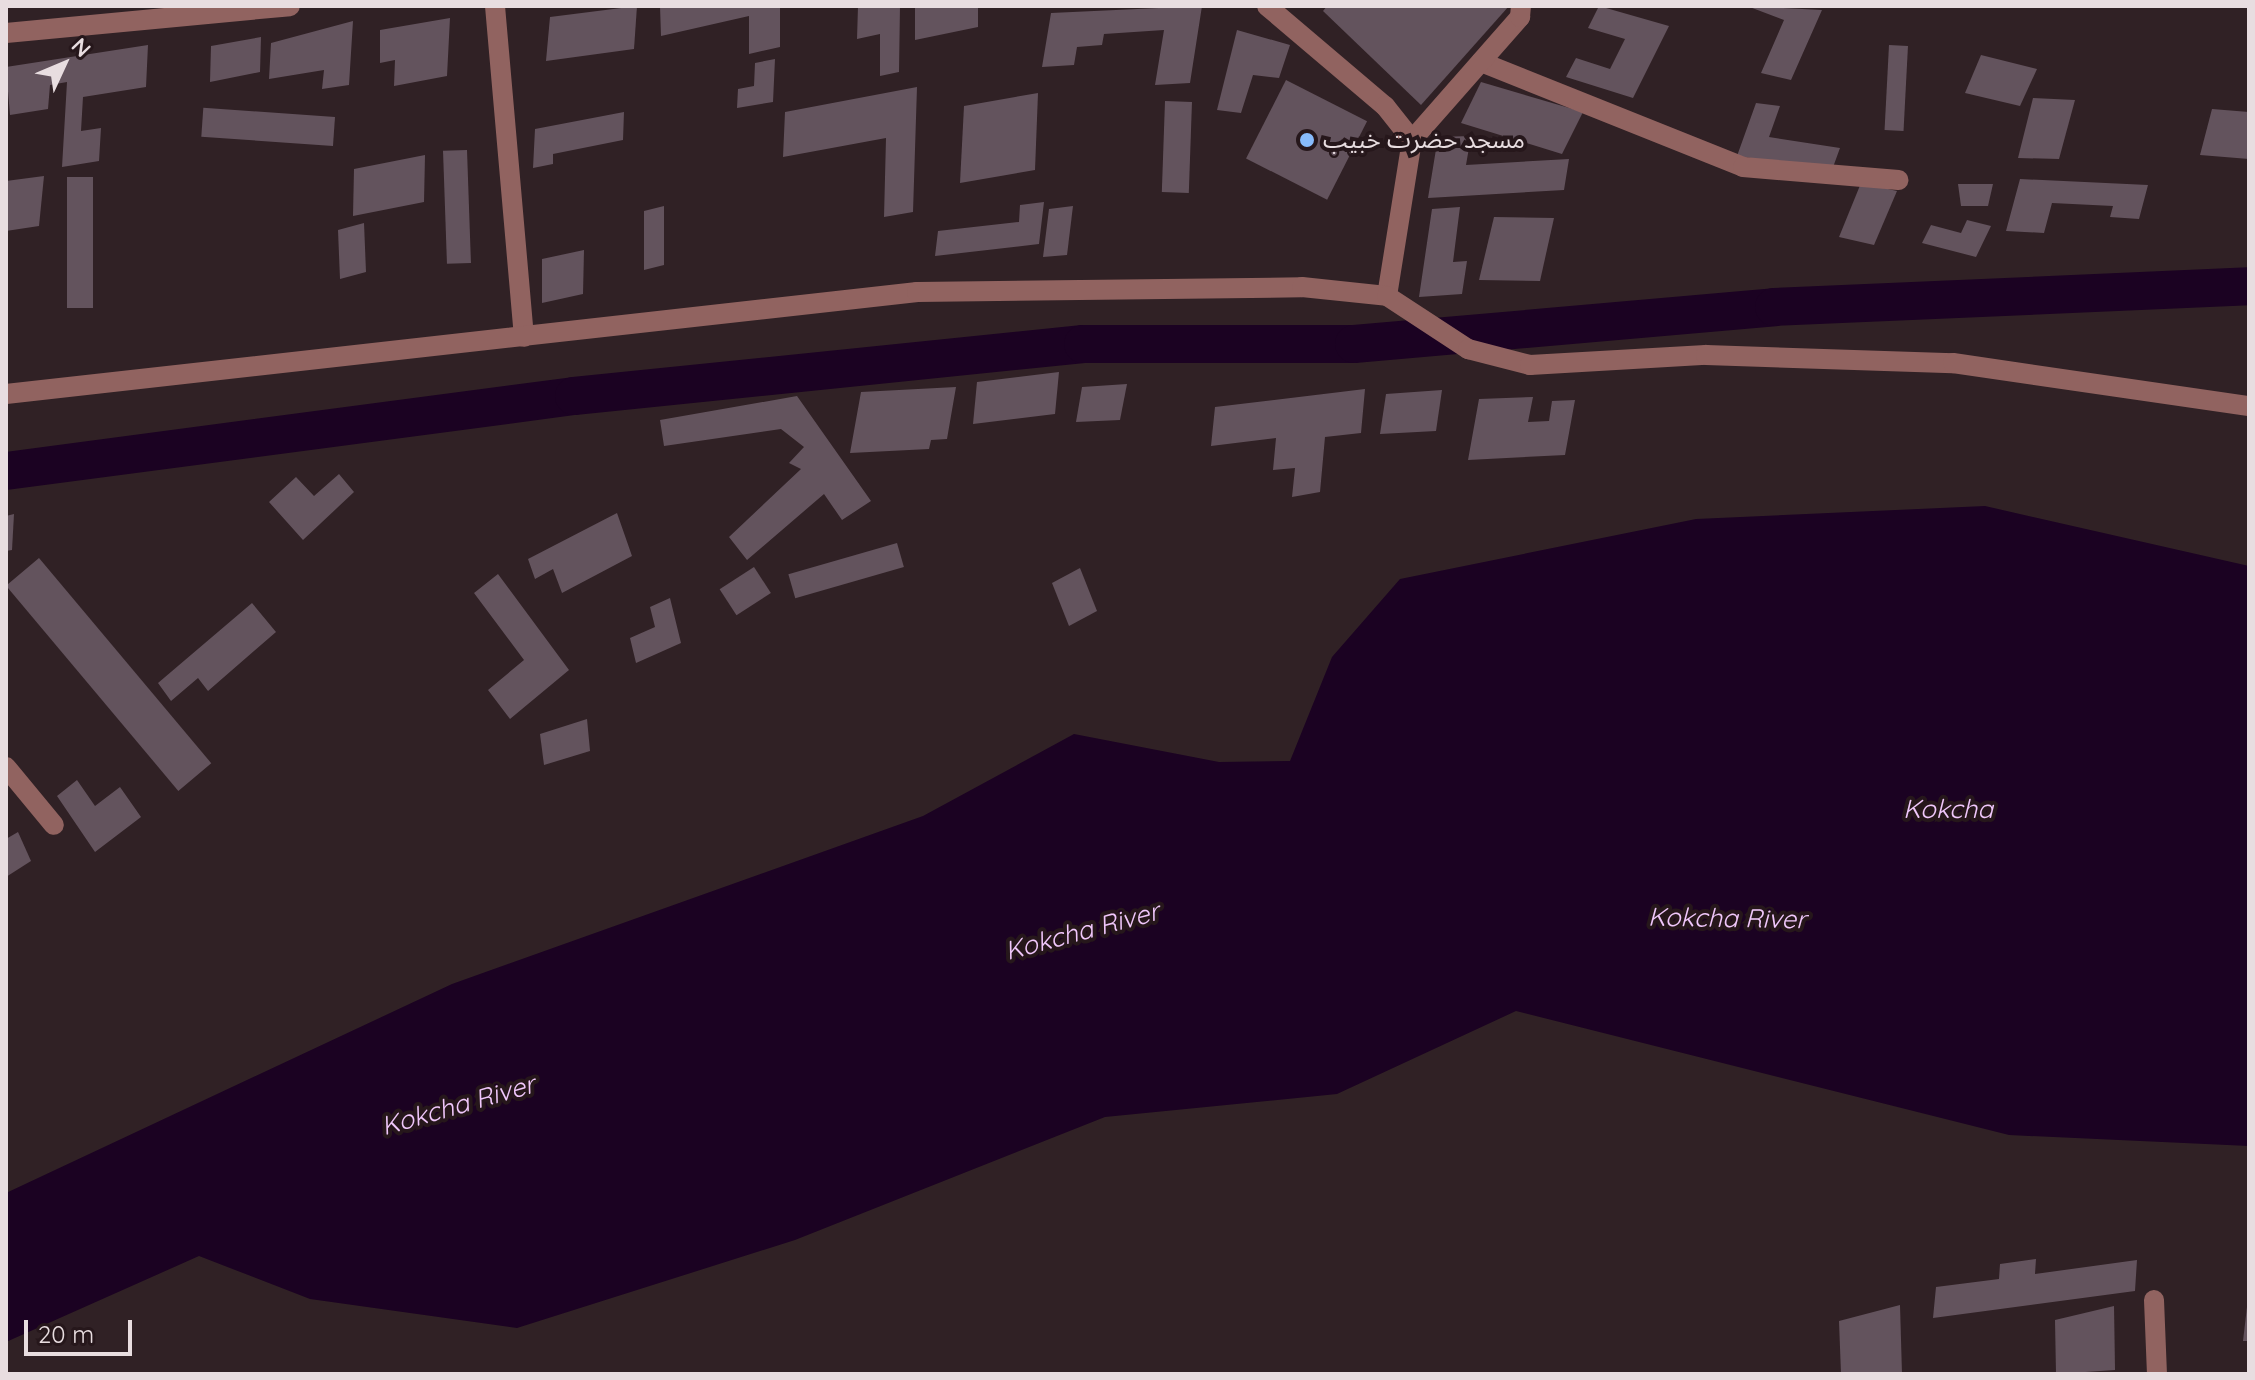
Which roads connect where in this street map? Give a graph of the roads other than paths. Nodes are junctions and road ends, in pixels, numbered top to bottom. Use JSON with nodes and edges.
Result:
{"nodes":[{"id":1,"x":290,"y":6,"type":"edge"},
{"id":2,"x":495,"y":6,"type":"edge"},
{"id":3,"x":1267,"y":6,"type":"edge"},
{"id":4,"x":1521,"y":6,"type":"edge"},
{"id":5,"x":6,"y":33,"type":"edge"},
{"id":6,"x":1481,"y":62,"type":"junction"},
{"id":7,"x":1412,"y":140,"type":"junction"},
{"id":8,"x":1898,"y":180,"type":"dead end"},
{"id":9,"x":1387,"y":296,"type":"junction"},
{"id":10,"x":524,"y":337,"type":"junction"},
{"id":11,"x":6,"y":394,"type":"edge"},
{"id":12,"x":2249,"y":406,"type":"edge"},
{"id":13,"x":6,"y":767,"type":"edge"},
{"id":14,"x":54,"y":825,"type":"dead end"},
{"id":15,"x":2154,"y":1300,"type":"dead end"},
{"id":16,"x":2157,"y":1374,"type":"edge"}],
"edges":[{"from":1,"to":5,"type":"street"},
{"from":2,"to":10,"type":"street"},
{"from":3,"to":7,"type":"street"},
{"from":4,"to":6,"type":"street"},
{"from":6,"to":7,"type":"street"},
{"from":6,"to":8,"type":"street"},
{"from":7,"to":9,"type":"street"},
{"from":9,"to":10,"type":"street"},
{"from":9,"to":12,"type":"street"},
{"from":10,"to":11,"type":"street"},
{"from":13,"to":14,"type":"street"},
{"from":15,"to":16,"type":"street"}]}
